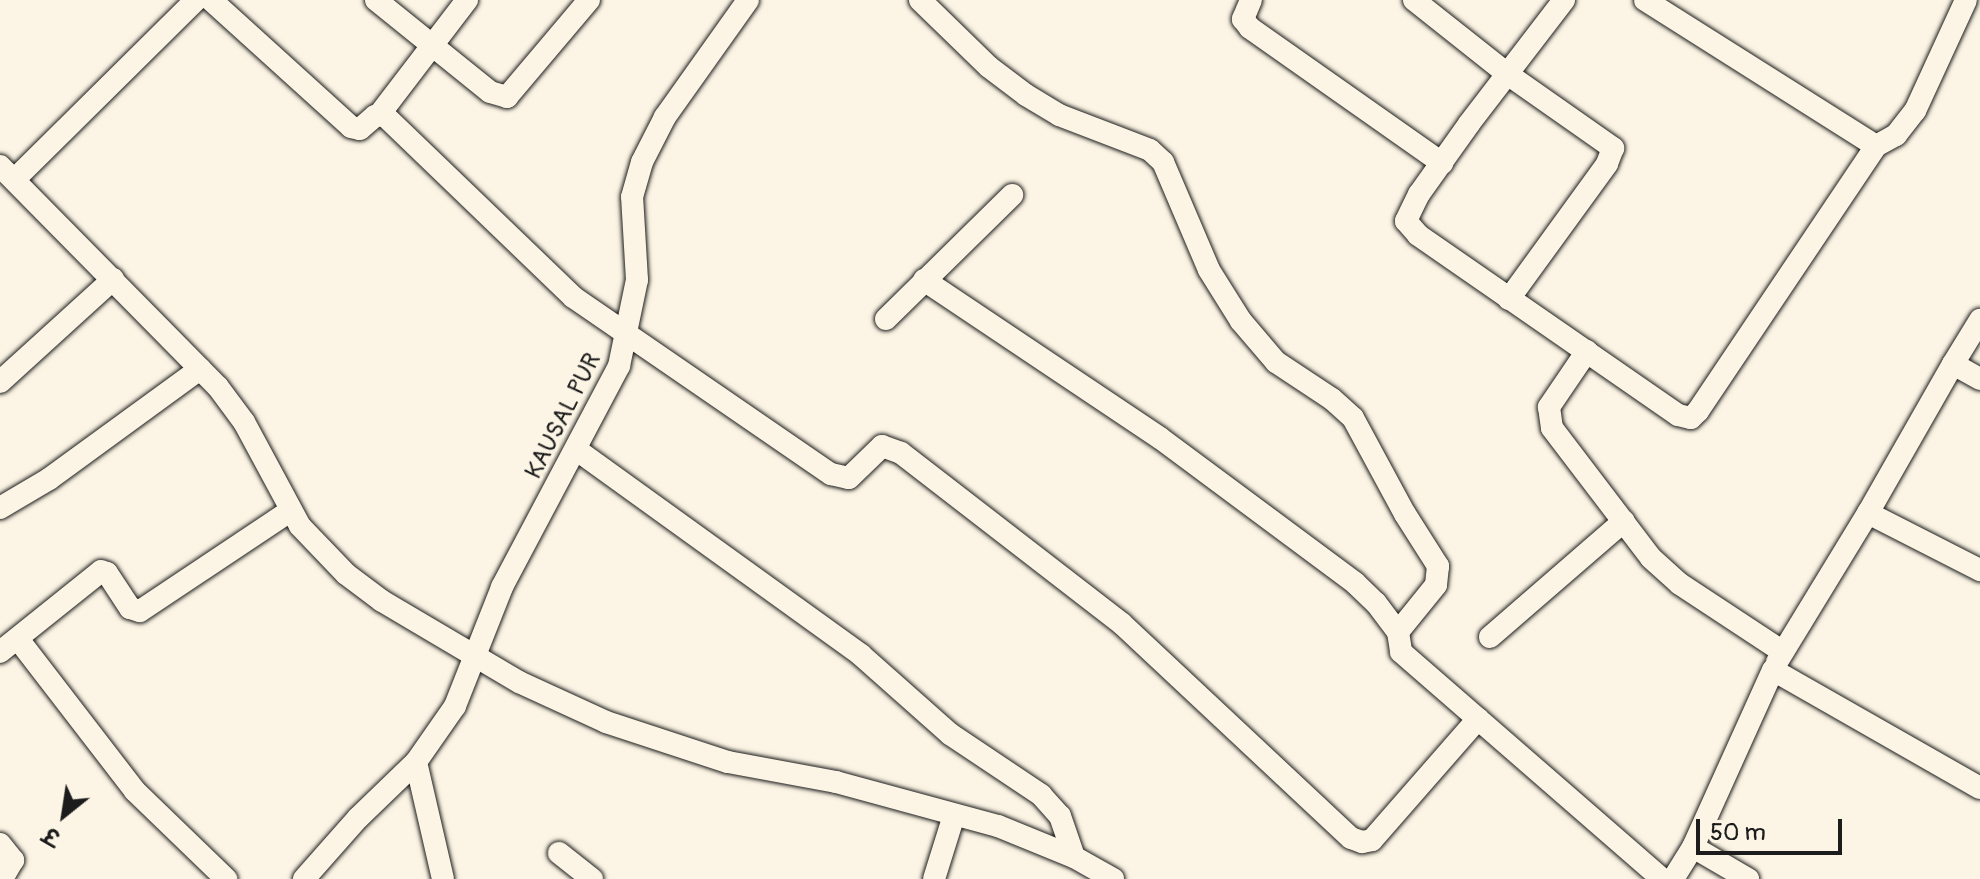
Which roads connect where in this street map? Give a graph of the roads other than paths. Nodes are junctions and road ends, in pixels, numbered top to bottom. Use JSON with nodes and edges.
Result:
{"nodes":[{"id":1,"x":196,"y":0,"type":"edge"},
{"id":2,"x":211,"y":0,"type":"edge"},
{"id":3,"x":467,"y":0,"type":"edge"},
{"id":4,"x":589,"y":0,"type":"edge"},
{"id":5,"x":748,"y":0,"type":"edge"},
{"id":6,"x":920,"y":0,"type":"edge"},
{"id":7,"x":1251,"y":0,"type":"edge"},
{"id":8,"x":1414,"y":0,"type":"edge"},
{"id":9,"x":1564,"y":0,"type":"edge"},
{"id":10,"x":1645,"y":0,"type":"edge"},
{"id":11,"x":1966,"y":0,"type":"edge"},
{"id":12,"x":383,"y":2,"type":"edge"},
{"id":13,"x":430,"y":48,"type":"junction"},
{"id":14,"x":1506,"y":73,"type":"junction"},
{"id":15,"x":379,"y":115,"type":"junction"},
{"id":16,"x":1876,"y":146,"type":"junction"},
{"id":17,"x":1442,"y":163,"type":"junction"},
{"id":18,"x":8,"y":172,"type":"edge"},
{"id":19,"x":1012,"y":195,"type":"dead end"},
{"id":20,"x":113,"y":279,"type":"junction"},
{"id":21,"x":924,"y":280,"type":"junction"},
{"id":22,"x":1509,"y":299,"type":"junction"},
{"id":23,"x":886,"y":319,"type":"dead end"},
{"id":24,"x":1980,"y":320,"type":"edge"},
{"id":25,"x":628,"y":335,"type":"junction"},
{"id":26,"x":1587,"y":351,"type":"junction"},
{"id":27,"x":1953,"y":364,"type":"junction"},
{"id":28,"x":200,"y":369,"type":"junction"},
{"id":29,"x":1980,"y":379,"type":"edge"},
{"id":30,"x":0,"y":382,"type":"edge"},
{"id":31,"x":577,"y":450,"type":"junction"},
{"id":32,"x":0,"y":508,"type":"edge"},
{"id":33,"x":290,"y":511,"type":"junction"},
{"id":34,"x":1868,"y":513,"type":"junction"},
{"id":35,"x":1624,"y":521,"type":"junction"},
{"id":36,"x":1980,"y":570,"type":"edge"},
{"id":37,"x":1398,"y":632,"type":"junction"},
{"id":38,"x":1490,"y":637,"type":"dead end"},
{"id":39,"x":9,"y":646,"type":"edge"},
{"id":40,"x":475,"y":658,"type":"junction"},
{"id":41,"x":1778,"y":661,"type":"junction"},
{"id":42,"x":1478,"y":719,"type":"junction"},
{"id":43,"x":416,"y":762,"type":"junction"},
{"id":44,"x":1980,"y":788,"type":"edge"},
{"id":45,"x":954,"y":815,"type":"junction"},
{"id":46,"x":1693,"y":847,"type":"junction"},
{"id":47,"x":559,"y":853,"type":"dead end"},
{"id":48,"x":1074,"y":857,"type":"junction"},
{"id":49,"x":5,"y":862,"type":"edge"},
{"id":50,"x":29,"y":879,"type":"edge"},
{"id":51,"x":226,"y":879,"type":"edge"},
{"id":52,"x":304,"y":879,"type":"edge"},
{"id":53,"x":443,"y":879,"type":"edge"},
{"id":54,"x":592,"y":879,"type":"edge"},
{"id":55,"x":934,"y":879,"type":"edge"},
{"id":56,"x":1113,"y":879,"type":"edge"},
{"id":57,"x":1662,"y":879,"type":"edge"},
{"id":58,"x":1673,"y":879,"type":"edge"},
{"id":59,"x":1748,"y":879,"type":"edge"}],
"edges":[{"from":1,"to":18,"type":"street"},
{"from":2,"to":15,"type":"street"},
{"from":3,"to":13,"type":"street"},
{"from":4,"to":13,"type":"street"},
{"from":5,"to":25,"type":"street","name":"KAUSAL PUR"},
{"from":6,"to":37,"type":"street"},
{"from":7,"to":17,"type":"street"},
{"from":8,"to":14,"type":"street"},
{"from":9,"to":14,"type":"street"},
{"from":10,"to":16,"type":"street"},
{"from":11,"to":16,"type":"street"},
{"from":12,"to":13,"type":"street"},
{"from":13,"to":15,"type":"street"},
{"from":14,"to":17,"type":"street"},
{"from":14,"to":22,"type":"street"},
{"from":15,"to":25,"type":"street"},
{"from":16,"to":26,"type":"street"},
{"from":17,"to":22,"type":"street"},
{"from":18,"to":20,"type":"street"},
{"from":19,"to":21,"type":"street"},
{"from":20,"to":28,"type":"street"},
{"from":20,"to":30,"type":"street"},
{"from":21,"to":23,"type":"street"},
{"from":21,"to":37,"type":"street"},
{"from":22,"to":26,"type":"street"},
{"from":24,"to":27,"type":"street"},
{"from":25,"to":31,"type":"street","name":"KAUSAL PUR"},
{"from":25,"to":42,"type":"street"},
{"from":26,"to":35,"type":"street"},
{"from":27,"to":29,"type":"street"},
{"from":27,"to":34,"type":"street"},
{"from":28,"to":32,"type":"street"},
{"from":28,"to":33,"type":"street"},
{"from":31,"to":40,"type":"street","name":"KAUSAL PUR"},
{"from":31,"to":48,"type":"street"},
{"from":33,"to":39,"type":"street"},
{"from":33,"to":40,"type":"street"},
{"from":34,"to":36,"type":"street"},
{"from":34,"to":41,"type":"street"},
{"from":35,"to":38,"type":"street"},
{"from":35,"to":41,"type":"street"},
{"from":37,"to":42,"type":"street"},
{"from":39,"to":51,"type":"street"},
{"from":40,"to":43,"type":"street","name":"KAUSAL PUR"},
{"from":40,"to":45,"type":"street"},
{"from":41,"to":44,"type":"street"},
{"from":41,"to":46,"type":"street"},
{"from":42,"to":57,"type":"street"},
{"from":43,"to":52,"type":"street","name":"KAUSAL PUR"},
{"from":43,"to":53,"type":"street"},
{"from":45,"to":48,"type":"street"},
{"from":45,"to":55,"type":"street"},
{"from":46,"to":58,"type":"street"},
{"from":46,"to":59,"type":"street"},
{"from":47,"to":54,"type":"street"},
{"from":48,"to":56,"type":"street"},
{"from":49,"to":50,"type":"street"}]}
